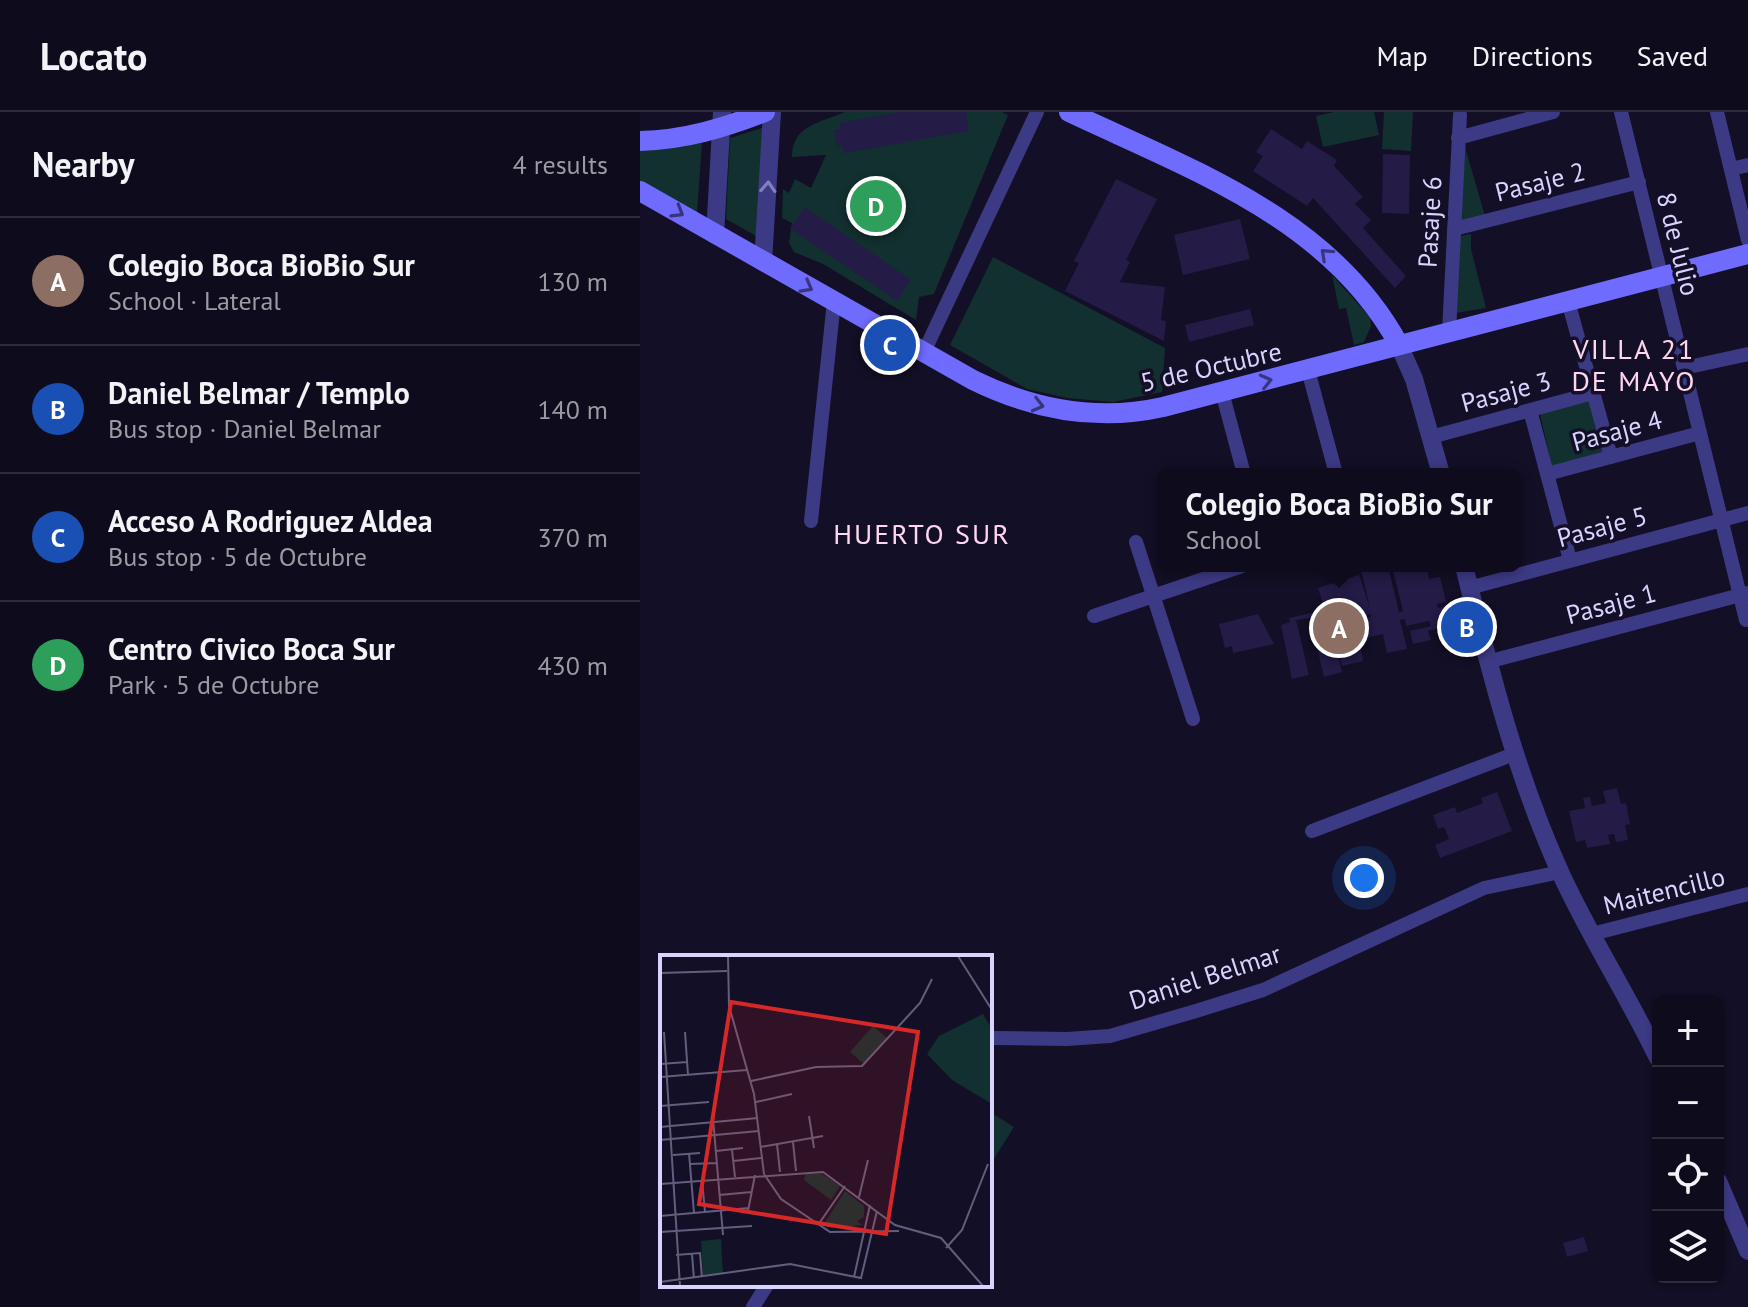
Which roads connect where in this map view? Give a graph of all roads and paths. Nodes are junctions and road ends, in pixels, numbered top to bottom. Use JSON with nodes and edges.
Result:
{"nodes":[{"id":1,"x":765,"y":112,"type":"edge"},
{"id":2,"x":772,"y":112,"type":"edge"},
{"id":3,"x":1037,"y":112,"type":"edge"},
{"id":4,"x":1069,"y":112,"type":"edge"},
{"id":5,"x":1553,"y":112,"type":"edge"},
{"id":6,"x":1621,"y":112,"type":"edge"},
{"id":7,"x":1717,"y":112,"type":"edge"},
{"id":8,"x":1460,"y":115,"type":"dead end"},
{"id":9,"x":722,"y":120,"type":"edge"},
{"id":10,"x":1458,"y":138,"type":"junction"},
{"id":11,"x":640,"y":141,"type":"edge"},
{"id":12,"x":1748,"y":165,"type":"edge"},
{"id":13,"x":1731,"y":169,"type":"junction"},
{"id":14,"x":1639,"y":182,"type":"junction"},
{"id":15,"x":640,"y":191,"type":"edge"},
{"id":16,"x":1454,"y":229,"type":"junction"},
{"id":17,"x":715,"y":235,"type":"junction"},
{"id":18,"x":1748,"y":240,"type":"edge"},
{"id":19,"x":1748,"y":254,"type":"edge"},
{"id":20,"x":763,"y":262,"type":"junction"},
{"id":21,"x":1661,"y":276,"type":"junction"},
{"id":22,"x":834,"y":301,"type":"junction"},
{"id":23,"x":1568,"y":301,"type":"junction"},
{"id":24,"x":1378,"y":311,"type":"junction"},
{"id":25,"x":1449,"y":332,"type":"junction"},
{"id":26,"x":1399,"y":345,"type":"junction"},
{"id":27,"x":924,"y":352,"type":"junction"},
{"id":28,"x":1748,"y":354,"type":"edge"},
{"id":29,"x":1362,"y":357,"type":"junction"},
{"id":30,"x":1684,"y":368,"type":"junction"},
{"id":31,"x":1308,"y":370,"type":"junction"},
{"id":32,"x":1222,"y":392,"type":"junction"},
{"id":33,"x":1593,"y":393,"type":"junction"},
{"id":34,"x":1530,"y":410,"type":"junction"},
{"id":35,"x":1700,"y":433,"type":"junction"},
{"id":36,"x":1431,"y":437,"type":"junction"},
{"id":37,"x":1611,"y":457,"type":"junction"},
{"id":38,"x":1242,"y":468,"type":"edge"},
{"id":39,"x":1334,"y":468,"type":"edge"},
{"id":40,"x":1439,"y":468,"type":"edge"},
{"id":41,"x":1547,"y":474,"type":"junction"},
{"id":42,"x":1748,"y":513,"type":"edge"},
{"id":43,"x":1721,"y":520,"type":"junction"},
{"id":44,"x":811,"y":521,"type":"dead end"},
{"id":45,"x":1136,"y":542,"type":"dead end"},
{"id":46,"x":1570,"y":560,"type":"junction"},
{"id":47,"x":1224,"y":572,"type":"edge"},
{"id":48,"x":1465,"y":572,"type":"edge"},
{"id":49,"x":1469,"y":588,"type":"junction"},
{"id":50,"x":1744,"y":594,"type":"edge"},
{"id":51,"x":1154,"y":596,"type":"junction"},
{"id":52,"x":1094,"y":616,"type":"dead end"},
{"id":53,"x":1746,"y":620,"type":"dead end"},
{"id":54,"x":1487,"y":662,"type":"junction"},
{"id":55,"x":1193,"y":719,"type":"dead end"},
{"id":56,"x":1514,"y":754,"type":"junction"},
{"id":57,"x":1312,"y":831,"type":"dead end"},
{"id":58,"x":1560,"y":872,"type":"junction"},
{"id":59,"x":1748,"y":894,"type":"edge"},
{"id":60,"x":1592,"y":934,"type":"junction"},
{"id":61,"x":992,"y":1038,"type":"edge"},
{"id":62,"x":1652,"y":1047,"type":"edge"},
{"id":63,"x":1724,"y":1195,"type":"edge"},
{"id":64,"x":1748,"y":1251,"type":"edge"},
{"id":65,"x":766,"y":1287,"type":"edge"},
{"id":66,"x":753,"y":1307,"type":"edge"}],
"edges":[{"from":1,"to":9,"type":"main road"},
{"from":20,"to":2,"type":"street","one_way":true},
{"from":3,"to":27,"type":"street"},
{"from":24,"to":4,"type":"main road","one_way":true},
{"from":5,"to":10,"type":"street"},
{"from":6,"to":14,"type":"street","name":"8 de Julio"},
{"from":7,"to":13,"type":"street"},
{"from":8,"to":10,"type":"street","name":"Pasaje 6"},
{"from":9,"to":11,"type":"main road"},
{"from":9,"to":17,"type":"street"},
{"from":10,"to":16,"type":"street","name":"Pasaje 6"},
{"from":12,"to":13,"type":"street"},
{"from":13,"to":18,"type":"street"},
{"from":14,"to":16,"type":"street","name":"Pasaje 2"},
{"from":14,"to":21,"type":"street","name":"8 de Julio"},
{"from":15,"to":17,"type":"main road","one_way":true},
{"from":16,"to":25,"type":"street","name":"Pasaje 6"},
{"from":17,"to":20,"type":"main road","name":"5 de Octubre"},
{"from":19,"to":21,"type":"main road","name":"5 de Octubre"},
{"from":20,"to":22,"type":"main road","name":"5 de Octubre","one_way":true},
{"from":21,"to":23,"type":"main road","name":"5 de Octubre"},
{"from":21,"to":30,"type":"street","name":"8 de Julio"},
{"from":22,"to":27,"type":"main road","name":"5 de Octubre"},
{"from":22,"to":44,"type":"street"},
{"from":23,"to":25,"type":"main road","name":"5 de Octubre"},
{"from":23,"to":33,"type":"street"},
{"from":24,"to":26,"type":"main road"},
{"from":24,"to":29,"type":"main road"},
{"from":25,"to":26,"type":"main road","name":"5 de Octubre"},
{"from":26,"to":29,"type":"main road","name":"5 de Octubre"},
{"from":26,"to":36,"type":"street"},
{"from":27,"to":32,"type":"main road","name":"5 de Octubre","one_way":true},
{"from":28,"to":30,"type":"street"},
{"from":29,"to":31,"type":"main road","name":"5 de Octubre"},
{"from":30,"to":35,"type":"street","name":"8 de Julio"},
{"from":32,"to":31,"type":"main road","name":"5 de Octubre","one_way":true},
{"from":31,"to":39,"type":"street"},
{"from":32,"to":38,"type":"street"},
{"from":33,"to":34,"type":"street","name":"Pasaje 3"},
{"from":33,"to":37,"type":"street"},
{"from":34,"to":36,"type":"street","name":"Pasaje 3"},
{"from":34,"to":41,"type":"street"},
{"from":35,"to":37,"type":"street","name":"Pasaje 4"},
{"from":35,"to":43,"type":"street","name":"8 de Julio"},
{"from":36,"to":40,"type":"street"},
{"from":37,"to":41,"type":"street","name":"Pasaje 4"},
{"from":41,"to":46,"type":"street"},
{"from":42,"to":43,"type":"street","name":"Pasaje 5"},
{"from":43,"to":46,"type":"street","name":"Pasaje 5"},
{"from":43,"to":50,"type":"street","name":"8 de Julio"},
{"from":45,"to":51,"type":"street"},
{"from":46,"to":49,"type":"street","name":"Pasaje 5"},
{"from":47,"to":51,"type":"street"},
{"from":48,"to":49,"type":"street"},
{"from":49,"to":54,"type":"street"},
{"from":50,"to":53,"type":"street","name":"8 de Julio"},
{"from":50,"to":54,"type":"street","name":"Pasaje 1"},
{"from":51,"to":52,"type":"street"},
{"from":51,"to":55,"type":"street"},
{"from":54,"to":56,"type":"street"},
{"from":56,"to":57,"type":"street"},
{"from":56,"to":58,"type":"street"},
{"from":58,"to":60,"type":"street"},
{"from":58,"to":61,"type":"street","name":"Daniel Belmar"},
{"from":59,"to":60,"type":"street","name":"Maitencillo"},
{"from":60,"to":62,"type":"street"},
{"from":63,"to":64,"type":"street"},
{"from":65,"to":66,"type":"street"}]}
